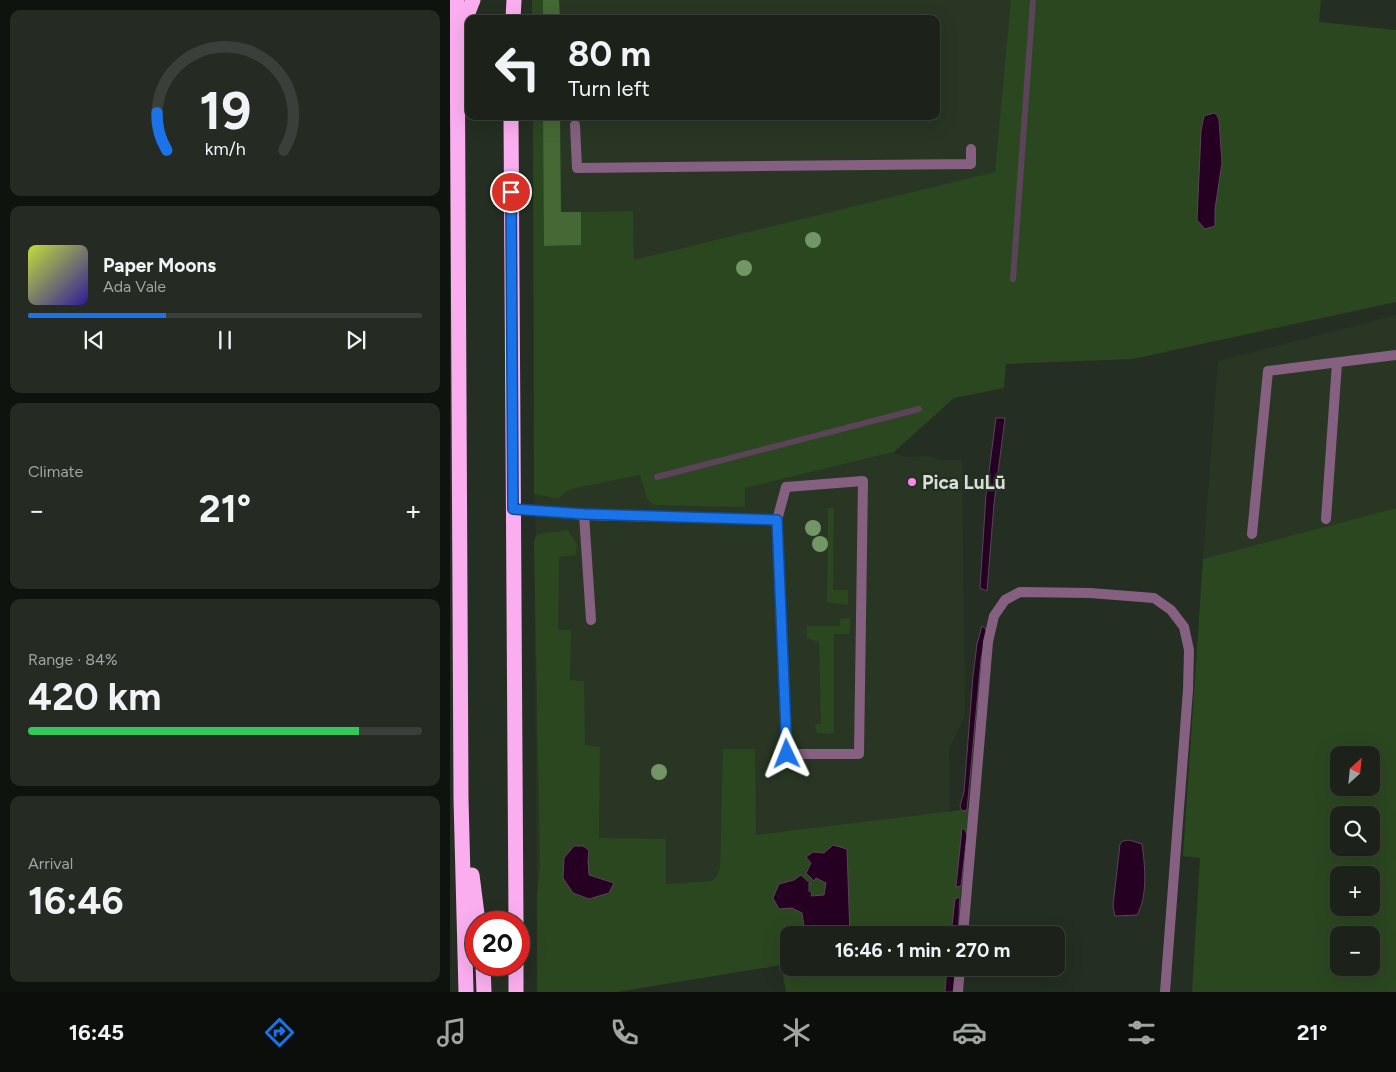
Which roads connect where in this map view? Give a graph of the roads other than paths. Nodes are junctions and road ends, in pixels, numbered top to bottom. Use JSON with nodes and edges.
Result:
{"nodes":[{"id":1,"x":457,"y":0,"type":"edge"},
{"id":2,"x":473,"y":0,"type":"edge"},
{"id":3,"x":514,"y":0,"type":"edge"},
{"id":4,"x":467,"y":15,"type":"edge"},
{"id":5,"x":513,"y":15,"type":"edge"},
{"id":6,"x":465,"y":20,"type":"edge"},
{"id":7,"x":457,"y":39,"type":"junction"},
{"id":8,"x":511,"y":120,"type":"edge"},
{"id":9,"x":575,"y":125,"type":"dead end"},
{"id":10,"x":972,"y":149,"type":"dead end"},
{"id":11,"x":1396,"y":355,"type":"edge"},
{"id":12,"x":1336,"y":363,"type":"junction"},
{"id":13,"x":513,"y":509,"type":"junction"},
{"id":14,"x":584,"y":514,"type":"junction"},
{"id":15,"x":1326,"y":519,"type":"dead end"},
{"id":16,"x":777,"y":520,"type":"junction"},
{"id":17,"x":1252,"y":534,"type":"dead end"},
{"id":18,"x":591,"y":620,"type":"dead end"},
{"id":19,"x":461,"y":799,"type":"junction"},
{"id":20,"x":476,"y":911,"type":"edge"},
{"id":21,"x":516,"y":911,"type":"edge"},
{"id":22,"x":964,"y":926,"type":"edge"},
{"id":23,"x":483,"y":976,"type":"edge"},
{"id":24,"x":516,"y":976,"type":"edge"},
{"id":25,"x":959,"y":976,"type":"edge"},
{"id":26,"x":466,"y":992,"type":"edge"},
{"id":27,"x":484,"y":992,"type":"edge"},
{"id":28,"x":516,"y":992,"type":"edge"},
{"id":29,"x":958,"y":992,"type":"edge"},
{"id":30,"x":1164,"y":992,"type":"edge"}],
"edges":[{"from":1,"to":7,"type":"highway"},
{"from":2,"to":4,"type":"highway"},
{"from":3,"to":5,"type":"highway"},
{"from":6,"to":7,"type":"highway"},
{"from":7,"to":19,"type":"highway"},
{"from":8,"to":13,"type":"highway"},
{"from":9,"to":10,"type":"lane"},
{"from":11,"to":12,"type":"lane"},
{"from":12,"to":15,"type":"lane"},
{"from":12,"to":17,"type":"lane"},
{"from":13,"to":14,"type":"lane"},
{"from":13,"to":21,"type":"highway"},
{"from":14,"to":16,"type":"lane"},
{"from":14,"to":18,"type":"lane"},
{"from":16,"to":16,"type":"lane"},
{"from":19,"to":20,"type":"highway"},
{"from":19,"to":26,"type":"highway"},
{"from":22,"to":30,"type":"lane"},
{"from":23,"to":27,"type":"highway"},
{"from":24,"to":28,"type":"highway"},
{"from":25,"to":29,"type":"lane"}]}
